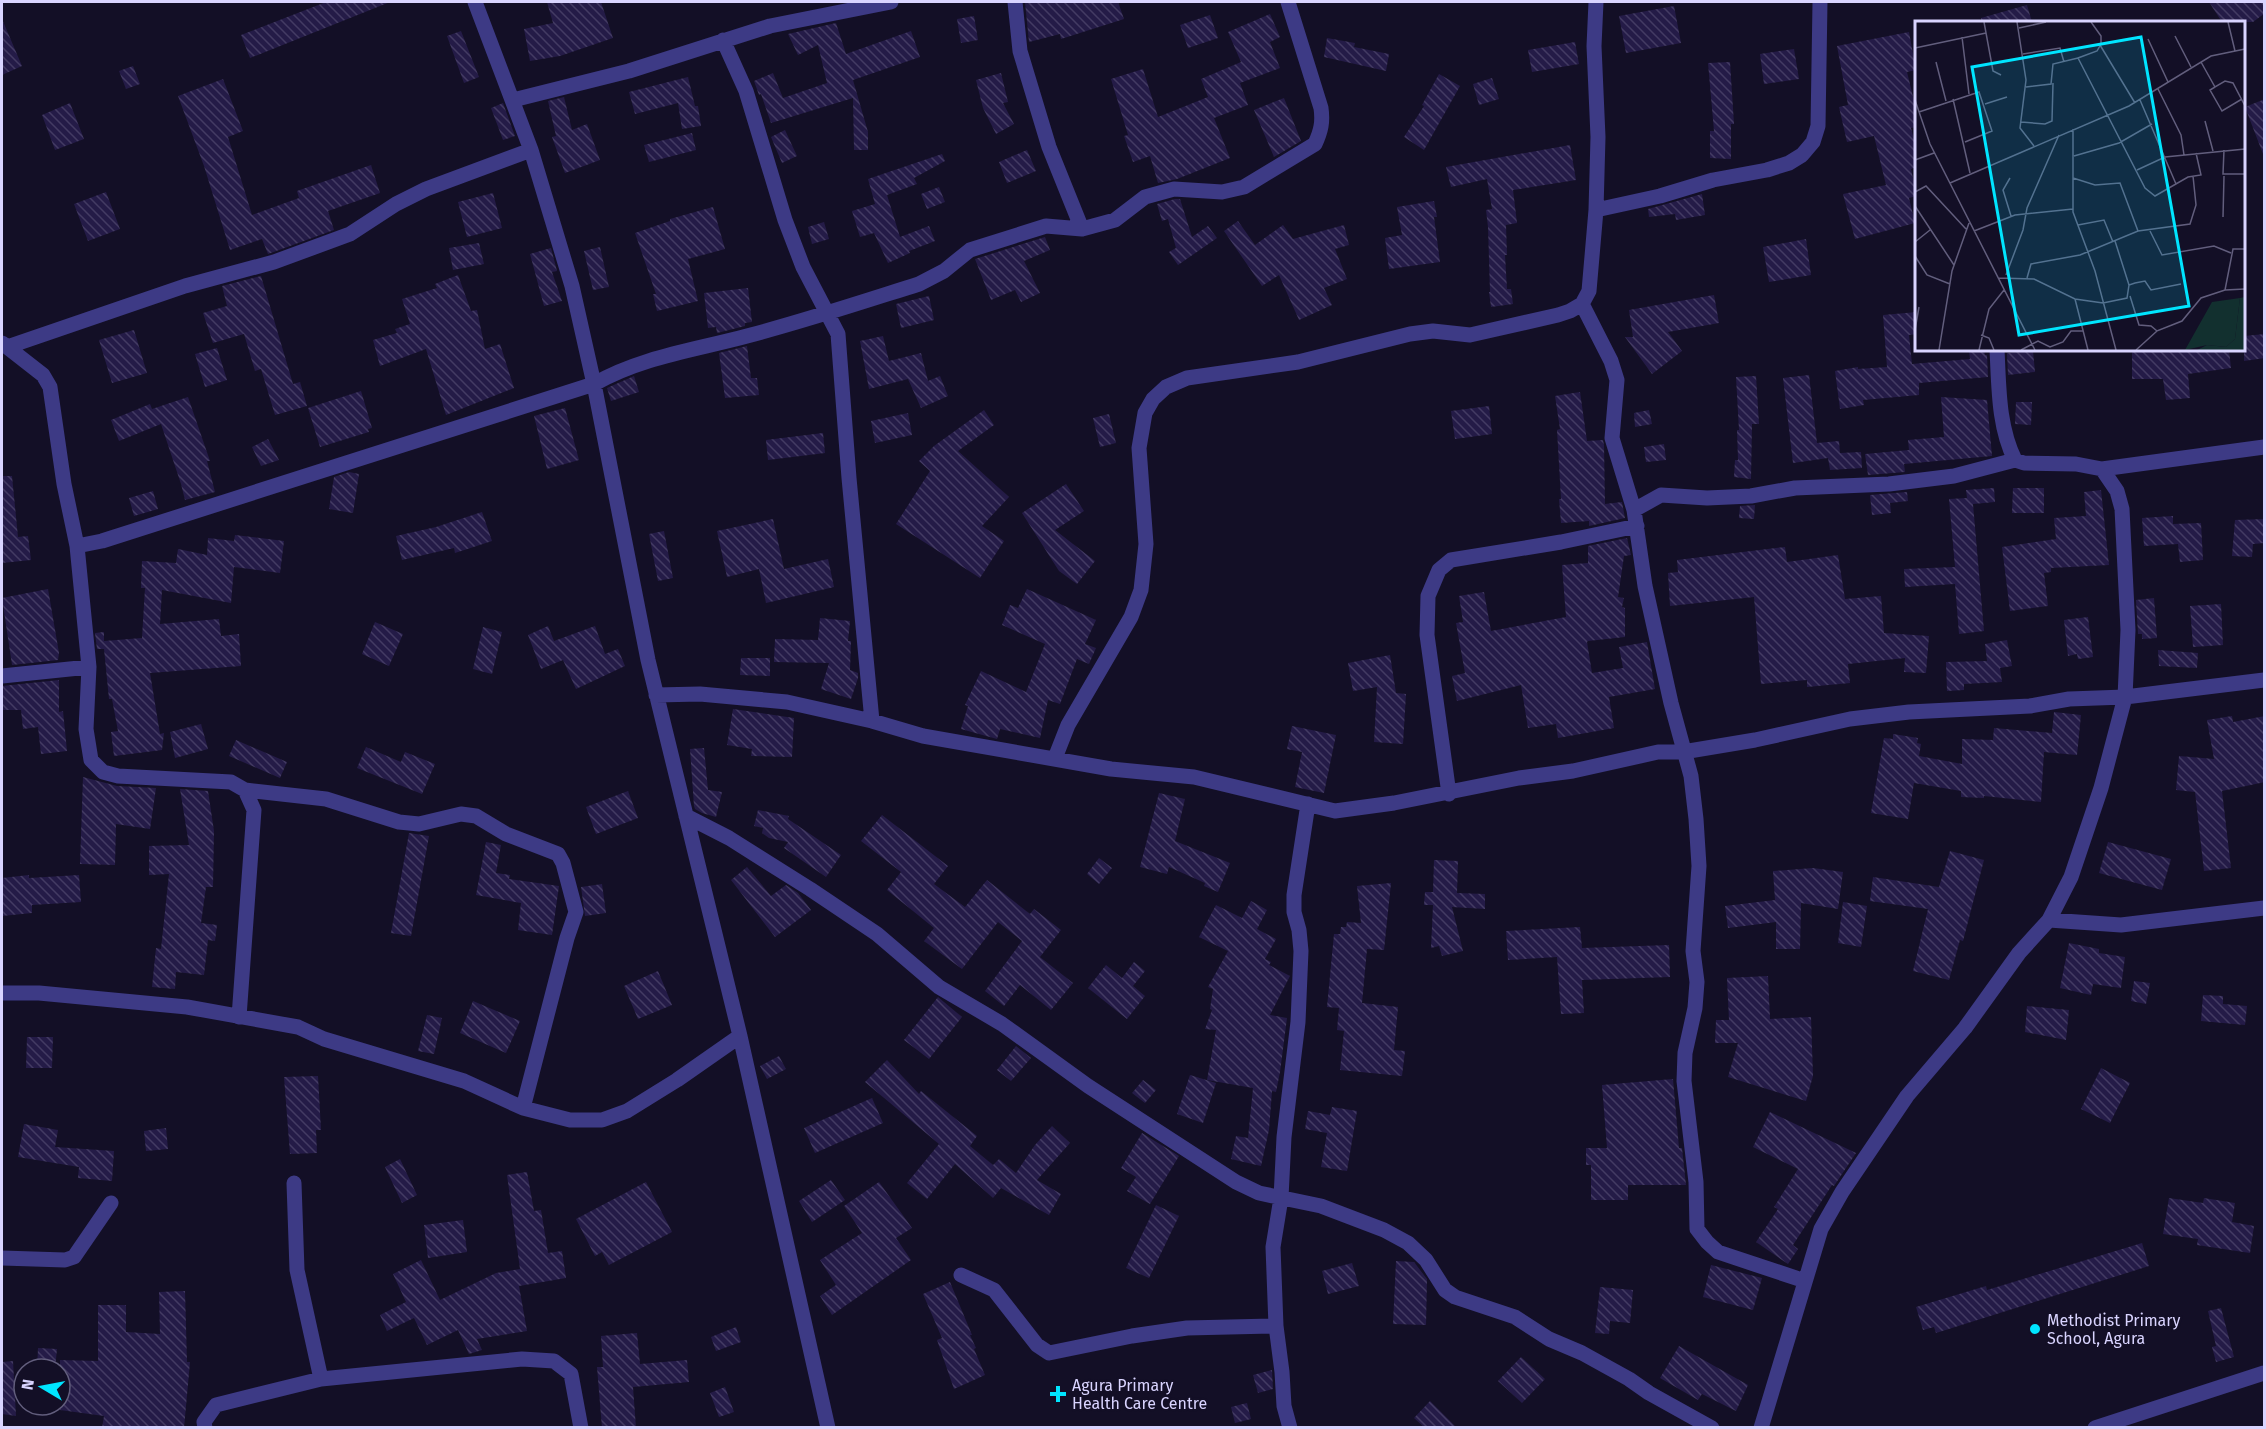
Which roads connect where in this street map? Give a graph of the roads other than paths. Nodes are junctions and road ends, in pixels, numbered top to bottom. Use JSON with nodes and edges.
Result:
{"nodes":[{"id":1,"x":475,"y":2,"type":"edge"},
{"id":2,"x":891,"y":2,"type":"edge"},
{"id":3,"x":1015,"y":2,"type":"edge"},
{"id":4,"x":1288,"y":2,"type":"edge"},
{"id":5,"x":1596,"y":2,"type":"edge"},
{"id":6,"x":1820,"y":2,"type":"edge"},
{"id":7,"x":723,"y":39,"type":"junction"},
{"id":8,"x":513,"y":100,"type":"junction"},
{"id":9,"x":531,"y":150,"type":"junction"},
{"id":10,"x":1596,"y":210,"type":"junction"},
{"id":11,"x":1082,"y":229,"type":"junction"},
{"id":12,"x":1582,"y":304,"type":"junction"},
{"id":13,"x":827,"y":313,"type":"junction"},
{"id":14,"x":4,"y":345,"type":"edge"},
{"id":15,"x":1997,"y":351,"type":"edge"},
{"id":16,"x":594,"y":384,"type":"junction"},
{"id":17,"x":2265,"y":447,"type":"edge"},
{"id":18,"x":2015,"y":460,"type":"junction"},
{"id":19,"x":2102,"y":469,"type":"junction"},
{"id":20,"x":1634,"y":510,"type":"junction"},
{"id":21,"x":1637,"y":526,"type":"junction"},
{"id":22,"x":77,"y":546,"type":"junction"},
{"id":23,"x":89,"y":667,"type":"junction"},
{"id":24,"x":2,"y":676,"type":"edge"},
{"id":25,"x":2265,"y":680,"type":"edge"},
{"id":26,"x":656,"y":694,"type":"junction"},
{"id":27,"x":2125,"y":697,"type":"junction"},
{"id":28,"x":872,"y":721,"type":"junction"},
{"id":29,"x":1683,"y":752,"type":"junction"},
{"id":30,"x":1055,"y":758,"type":"junction"},
{"id":31,"x":245,"y":790,"type":"junction"},
{"id":32,"x":1449,"y":794,"type":"junction"},
{"id":33,"x":1308,"y":804,"type":"junction"},
{"id":34,"x":686,"y":816,"type":"junction"},
{"id":35,"x":2265,"y":908,"type":"edge"},
{"id":36,"x":2049,"y":920,"type":"junction"},
{"id":37,"x":2,"y":993,"type":"edge"},
{"id":38,"x":239,"y":1017,"type":"junction"},
{"id":39,"x":740,"y":1036,"type":"junction"},
{"id":40,"x":523,"y":1108,"type":"junction"},
{"id":41,"x":294,"y":1183,"type":"dead end"},
{"id":42,"x":1281,"y":1198,"type":"junction"},
{"id":43,"x":111,"y":1203,"type":"dead end"},
{"id":44,"x":2,"y":1258,"type":"edge"},
{"id":45,"x":961,"y":1275,"type":"dead end"},
{"id":46,"x":1805,"y":1281,"type":"junction"},
{"id":47,"x":1276,"y":1326,"type":"junction"},
{"id":48,"x":2265,"y":1373,"type":"edge"},
{"id":49,"x":321,"y":1379,"type":"junction"},
{"id":50,"x":205,"y":1428,"type":"edge"},
{"id":51,"x":581,"y":1428,"type":"edge"},
{"id":52,"x":828,"y":1428,"type":"edge"},
{"id":53,"x":1290,"y":1428,"type":"edge"},
{"id":54,"x":1712,"y":1428,"type":"edge"},
{"id":55,"x":1761,"y":1428,"type":"edge"},
{"id":56,"x":2095,"y":1428,"type":"edge"}],
"edges":[{"from":1,"to":8,"type":"street"},
{"from":2,"to":7,"type":"street"},
{"from":3,"to":11,"type":"street"},
{"from":4,"to":11,"type":"street"},
{"from":5,"to":10,"type":"street"},
{"from":6,"to":10,"type":"street"},
{"from":7,"to":8,"type":"street"},
{"from":7,"to":13,"type":"street"},
{"from":8,"to":9,"type":"street"},
{"from":9,"to":14,"type":"street"},
{"from":9,"to":16,"type":"street"},
{"from":10,"to":12,"type":"street"},
{"from":11,"to":13,"type":"street"},
{"from":12,"to":20,"type":"street"},
{"from":12,"to":30,"type":"street"},
{"from":13,"to":16,"type":"street"},
{"from":13,"to":28,"type":"street"},
{"from":14,"to":22,"type":"street"},
{"from":15,"to":18,"type":"street"},
{"from":16,"to":22,"type":"street"},
{"from":16,"to":26,"type":"street"},
{"from":17,"to":19,"type":"street"},
{"from":18,"to":19,"type":"street"},
{"from":18,"to":20,"type":"street"},
{"from":19,"to":27,"type":"street"},
{"from":20,"to":21,"type":"street"},
{"from":21,"to":29,"type":"street"},
{"from":21,"to":32,"type":"street"},
{"from":22,"to":23,"type":"street"},
{"from":23,"to":24,"type":"street"},
{"from":23,"to":31,"type":"street"},
{"from":25,"to":27,"type":"street"},
{"from":26,"to":28,"type":"street"},
{"from":26,"to":34,"type":"street"},
{"from":27,"to":29,"type":"street"},
{"from":27,"to":36,"type":"street"},
{"from":28,"to":30,"type":"street"},
{"from":29,"to":32,"type":"street"},
{"from":29,"to":46,"type":"street"},
{"from":30,"to":33,"type":"street"},
{"from":31,"to":38,"type":"street"},
{"from":31,"to":40,"type":"street"},
{"from":32,"to":33,"type":"street"},
{"from":33,"to":42,"type":"street"},
{"from":34,"to":39,"type":"street"},
{"from":34,"to":42,"type":"street"},
{"from":35,"to":36,"type":"street"},
{"from":36,"to":46,"type":"street"},
{"from":37,"to":38,"type":"street"},
{"from":38,"to":40,"type":"street"},
{"from":39,"to":40,"type":"street"},
{"from":39,"to":52,"type":"street"},
{"from":41,"to":49,"type":"street"},
{"from":42,"to":47,"type":"street"},
{"from":42,"to":54,"type":"street"},
{"from":43,"to":44,"type":"street"},
{"from":45,"to":47,"type":"street"},
{"from":46,"to":55,"type":"street"},
{"from":47,"to":53,"type":"street"},
{"from":48,"to":56,"type":"street"},
{"from":49,"to":50,"type":"street"},
{"from":49,"to":51,"type":"street"}]}
